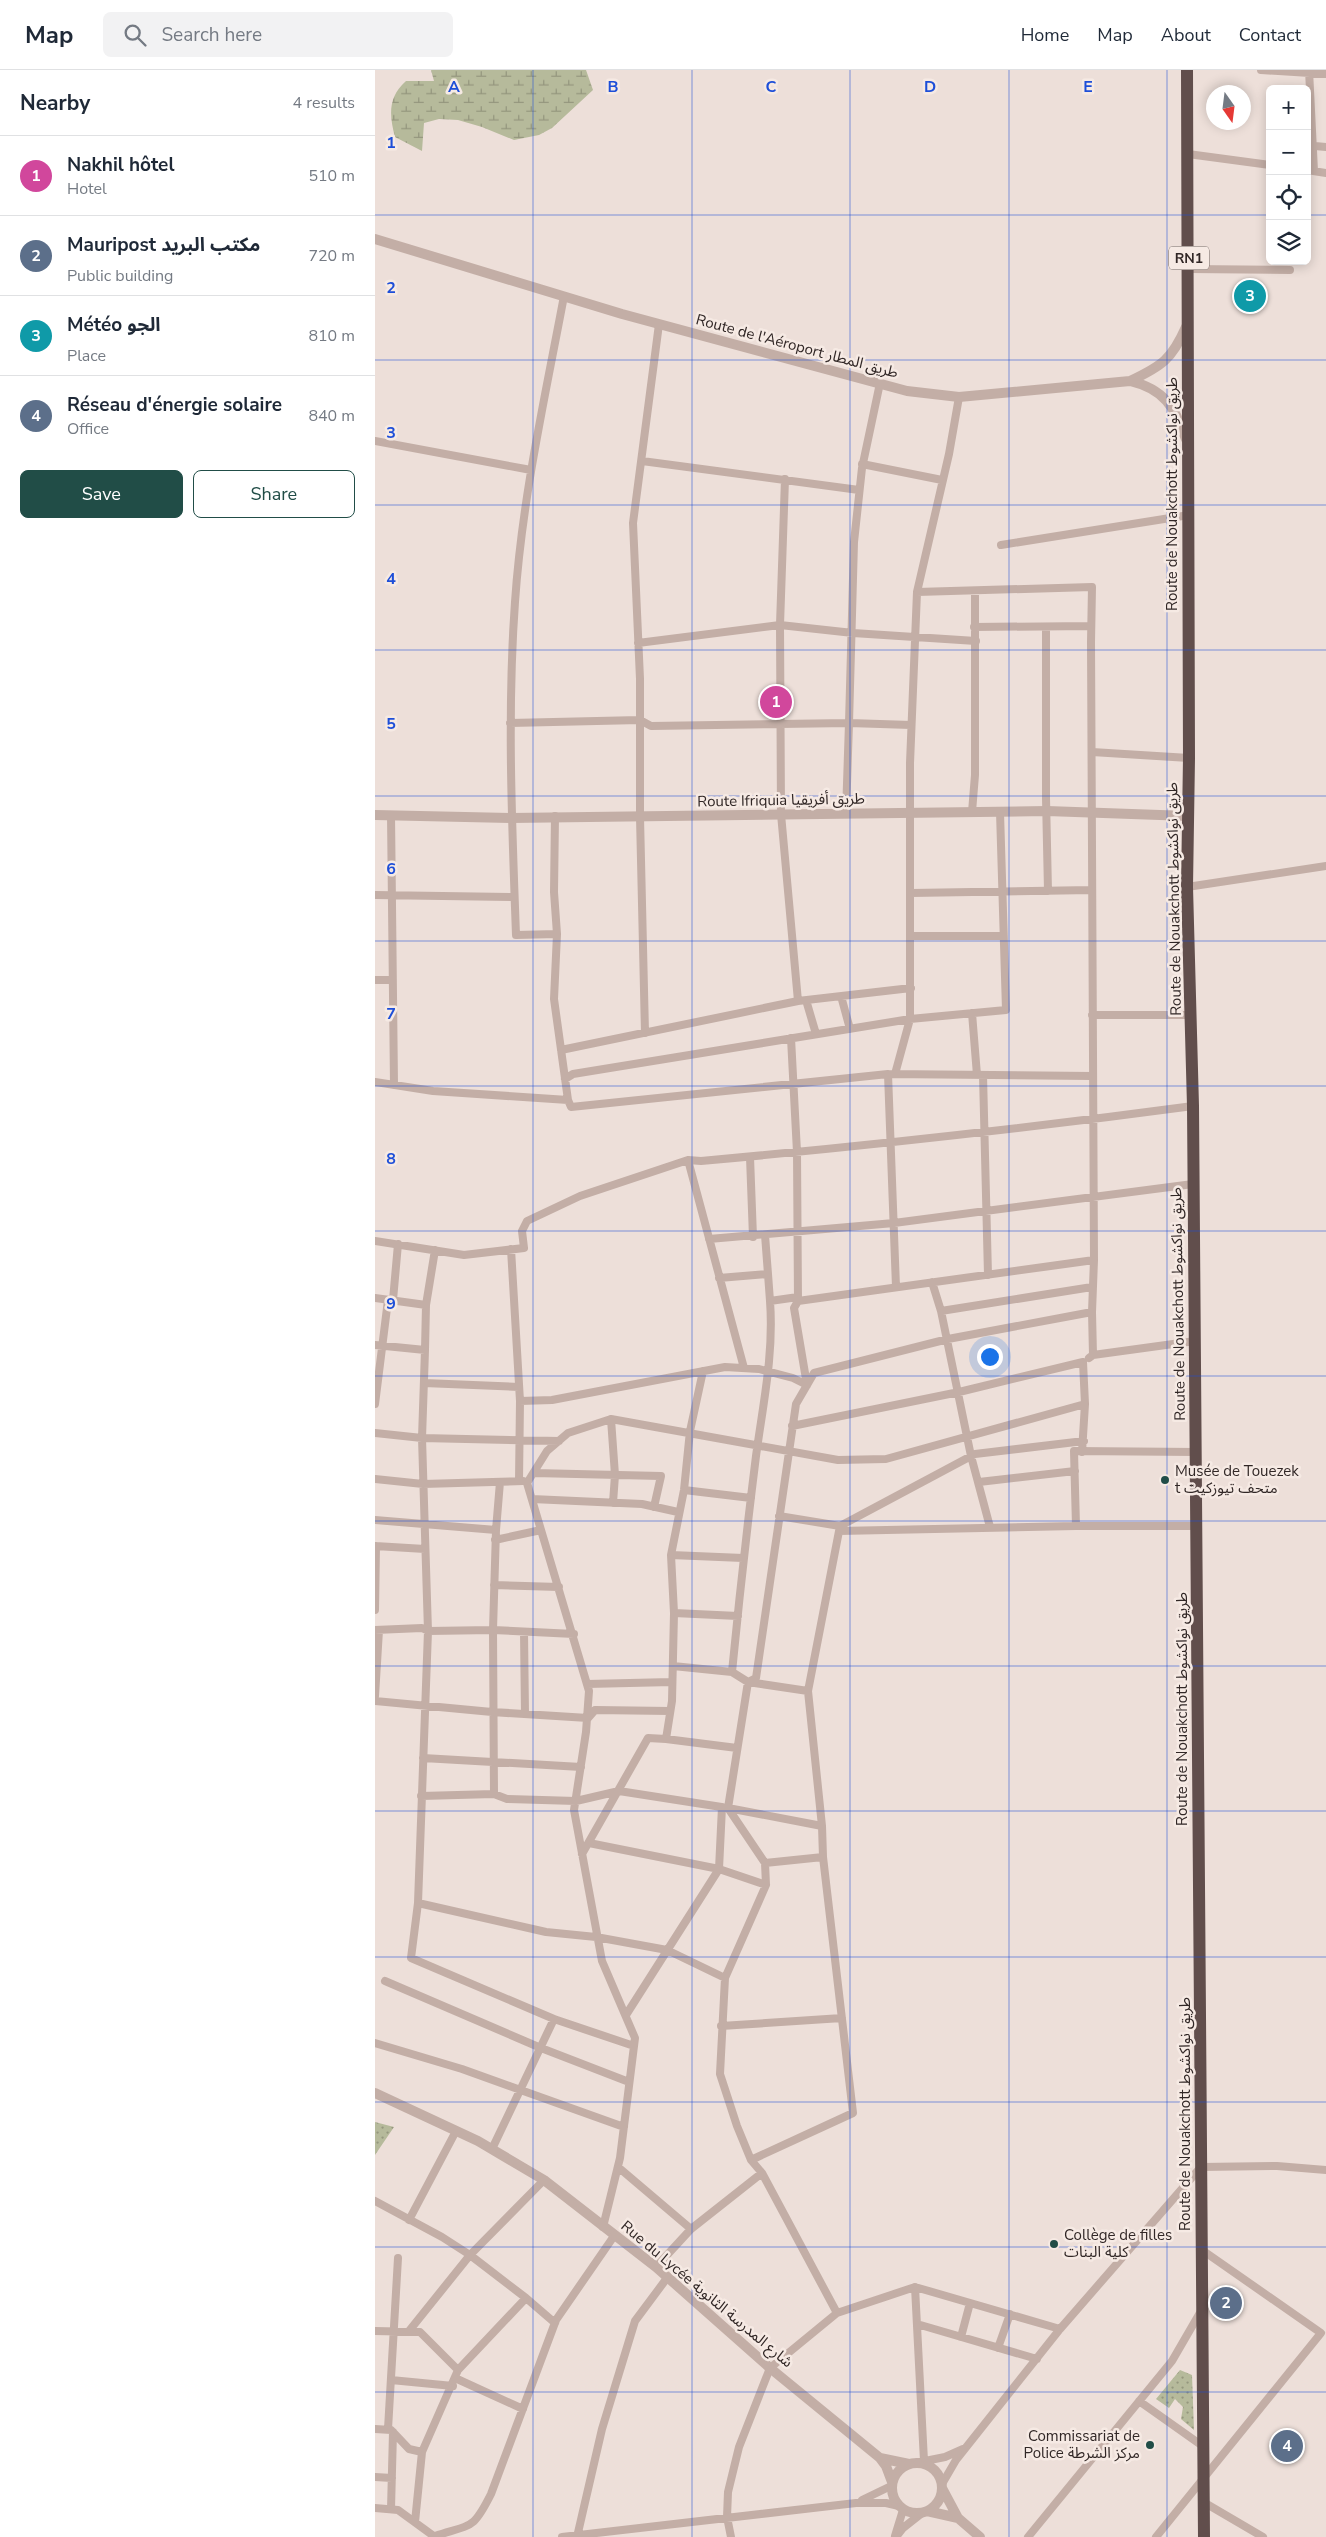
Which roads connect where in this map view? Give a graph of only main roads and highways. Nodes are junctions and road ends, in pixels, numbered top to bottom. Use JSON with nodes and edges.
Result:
{"nodes":[{"id":1,"x":1187,"y":70,"type":"edge"},
{"id":2,"x":1204,"y":2537,"type":"edge"}],
"edges":[{"from":1,"to":2,"type":"highway","name":"Route de Nouakchott طريق نواكشوط","number":"RN1"}]}
